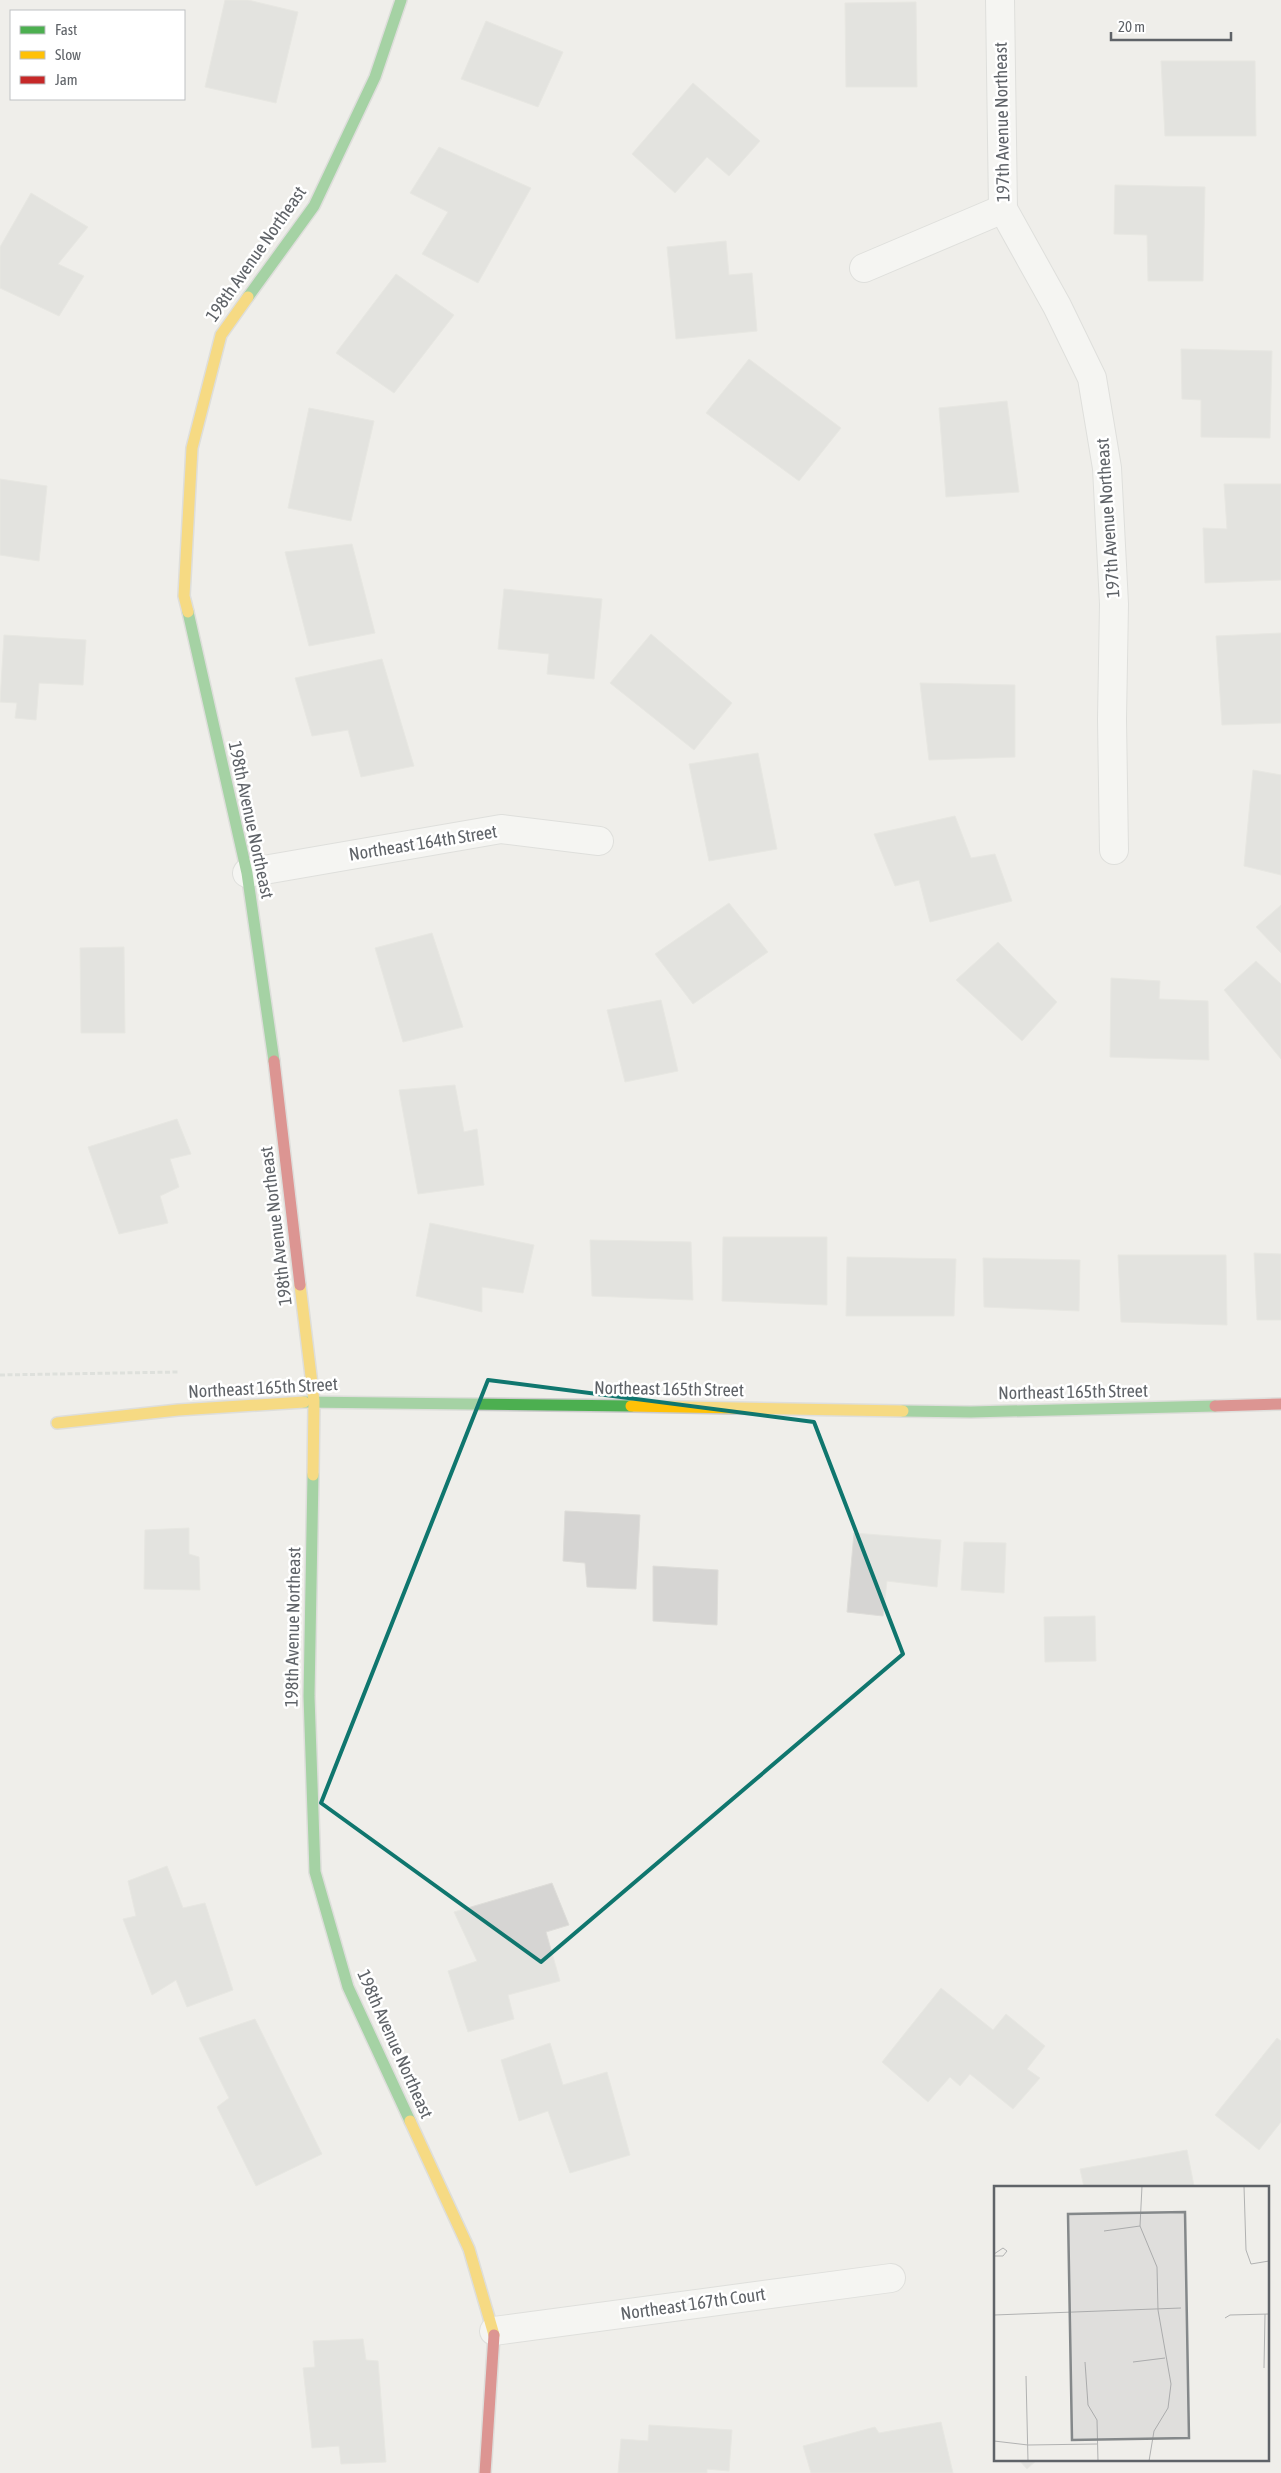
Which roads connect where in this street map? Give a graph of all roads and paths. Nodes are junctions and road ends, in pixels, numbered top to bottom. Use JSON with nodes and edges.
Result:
{"nodes":[{"id":1,"x":401,"y":0,"type":"edge"},
{"id":2,"x":1000,"y":0,"type":"edge"},
{"id":3,"x":1003,"y":209,"type":"junction"},
{"id":4,"x":864,"y":268,"type":"dead end"},
{"id":5,"x":600,"y":841,"type":"dead end"},
{"id":6,"x":1114,"y":850,"type":"dead end"},
{"id":7,"x":247,"y":873,"type":"junction"},
{"id":8,"x":184,"y":1372,"type":"dead end"},
{"id":9,"x":0,"y":1375,"type":"edge"},
{"id":10,"x":314,"y":1401,"type":"junction"},
{"id":11,"x":1281,"y":1404,"type":"edge"},
{"id":12,"x":57,"y":1423,"type":"dead end"},
{"id":13,"x":891,"y":2278,"type":"dead end"},
{"id":14,"x":494,"y":2331,"type":"junction"},
{"id":15,"x":485,"y":2473,"type":"edge"}],
"edges":[{"from":1,"to":7,"type":"street","name":"198th Avenue Northeast"},
{"from":2,"to":3,"type":"street","name":"197th Avenue Northeast"},
{"from":3,"to":4,"type":"street"},
{"from":3,"to":6,"type":"street","name":"197th Avenue Northeast"},
{"from":5,"to":7,"type":"street","name":"Northeast 164th Street"},
{"from":7,"to":10,"type":"street","name":"198th Avenue Northeast"},
{"from":8,"to":9,"type":"path"},
{"from":10,"to":11,"type":"street","name":"Northeast 165th Street"},
{"from":10,"to":12,"type":"street","name":"Northeast 165th Street"},
{"from":10,"to":14,"type":"street","name":"198th Avenue Northeast"},
{"from":13,"to":14,"type":"street","name":"Northeast 167th Court"},
{"from":14,"to":15,"type":"street","name":"198th Avenue Northeast"}]}
